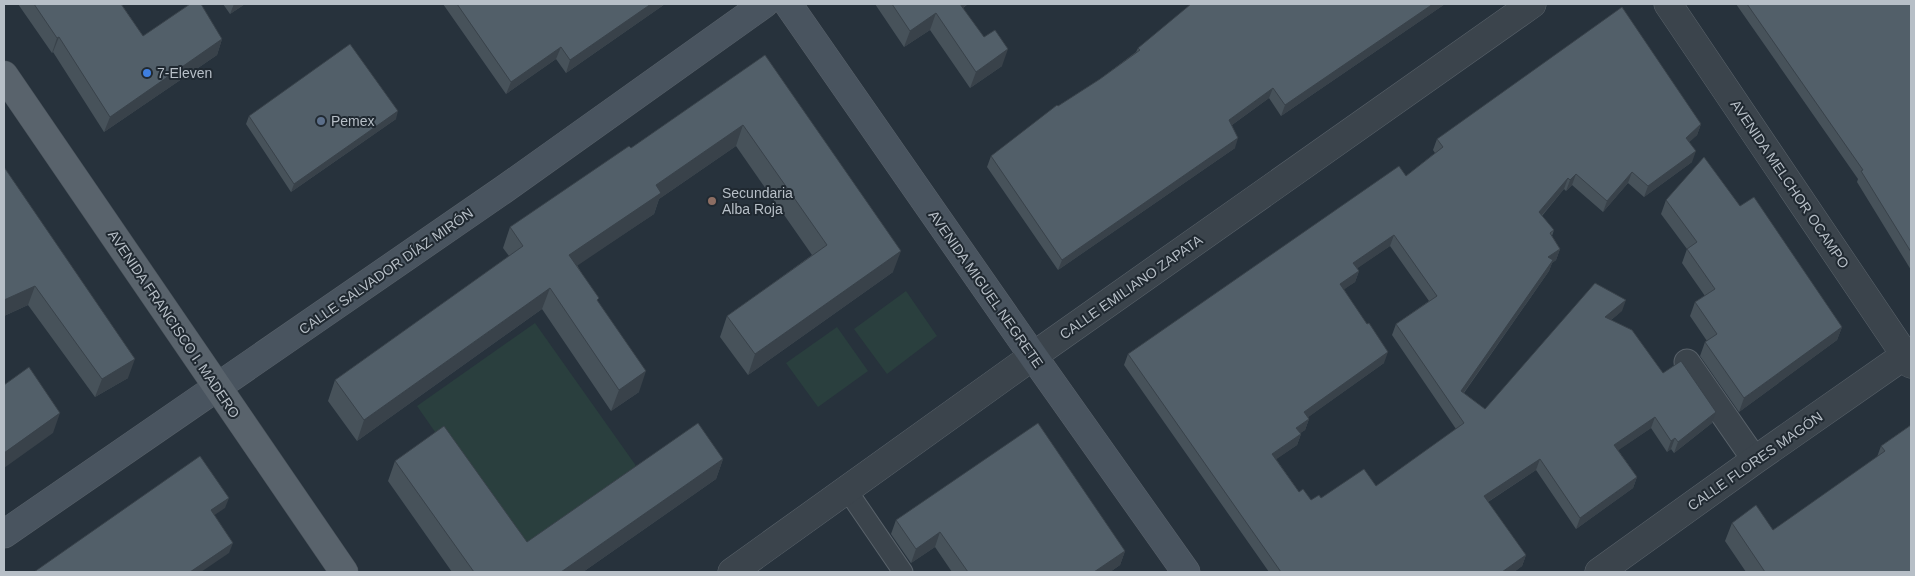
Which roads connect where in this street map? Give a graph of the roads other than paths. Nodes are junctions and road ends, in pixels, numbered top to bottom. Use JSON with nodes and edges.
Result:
{"nodes":[{"id":1,"x":764,"y":4,"type":"edge"},
{"id":2,"x":788,"y":4,"type":"edge"},
{"id":3,"x":1532,"y":4,"type":"edge"},
{"id":4,"x":1668,"y":4,"type":"edge"},
{"id":5,"x":4,"y":76,"type":"edge"},
{"id":6,"x":1033,"y":356,"type":"junction"},
{"id":7,"x":1909,"y":357,"type":"edge"},
{"id":8,"x":1687,"y":362,"type":"dead end"},
{"id":9,"x":218,"y":387,"type":"junction"},
{"id":10,"x":1755,"y":460,"type":"junction"},
{"id":11,"x":847,"y":490,"type":"junction"},
{"id":12,"x":4,"y":534,"type":"edge"},
{"id":13,"x":344,"y":572,"type":"edge"},
{"id":14,"x":732,"y":572,"type":"edge"},
{"id":15,"x":903,"y":572,"type":"edge"},
{"id":16,"x":1186,"y":572,"type":"edge"},
{"id":17,"x":1600,"y":572,"type":"edge"}],
"edges":[{"from":1,"to":9,"type":"main road","name":"CALLE SALVADOR DÍAZ MIRÓN"},
{"from":2,"to":6,"type":"main road","name":"AVENIDA MIGUEL NEGRETE"},
{"from":3,"to":6,"type":"street","name":"CALLE EMILIANO ZAPATA"},
{"from":4,"to":7,"type":"street","name":"AVENIDA MELCHOR OCAMPO"},
{"from":5,"to":9,"type":"main road","name":"AVENIDA FRANCISCO I. MADERO"},
{"from":6,"to":11,"type":"street","name":"CALLE EMILIANO ZAPATA"},
{"from":6,"to":16,"type":"main road","name":"AVENIDA MIGUEL NEGRETE"},
{"from":7,"to":10,"type":"street","name":"CALLE FLORES MAGÓN"},
{"from":8,"to":10,"type":"street"},
{"from":9,"to":12,"type":"main road","name":"CALLE SALVADOR DÍAZ MIRÓN"},
{"from":9,"to":13,"type":"main road","name":"AVENIDA FRANCISCO I. MADERO"},
{"from":10,"to":17,"type":"street","name":"CALLE FLORES MAGÓN"},
{"from":11,"to":14,"type":"street","name":"CALLE EMILIANO ZAPATA"},
{"from":11,"to":15,"type":"street"}]}
